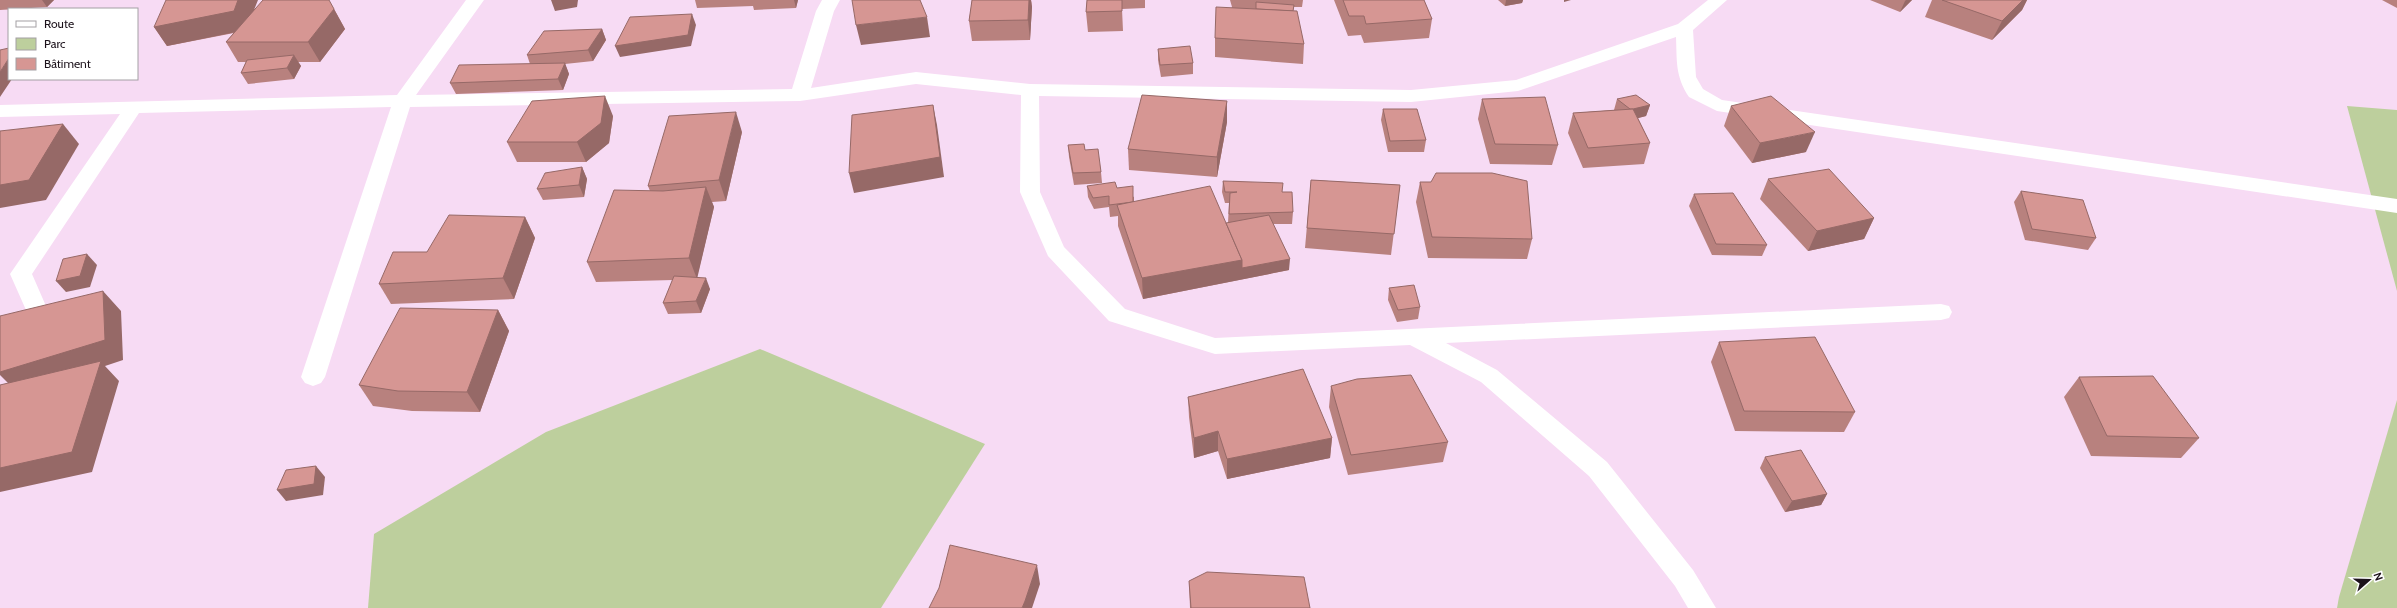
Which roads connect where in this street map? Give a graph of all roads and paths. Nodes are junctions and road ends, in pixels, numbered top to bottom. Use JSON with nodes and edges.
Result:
{"nodes":[{"id":1,"x":475,"y":0,"type":"edge"},
{"id":2,"x":831,"y":0,"type":"edge"},
{"id":3,"x":1718,"y":0,"type":"edge"},
{"id":4,"x":1684,"y":28,"type":"junction"},
{"id":5,"x":1030,"y":90,"type":"junction"},
{"id":6,"x":800,"y":95,"type":"junction"},
{"id":7,"x":402,"y":100,"type":"junction"},
{"id":8,"x":134,"y":107,"type":"junction"},
{"id":9,"x":0,"y":111,"type":"edge"},
{"id":10,"x":2397,"y":206,"type":"edge"},
{"id":11,"x":1941,"y":312,"type":"dead end"},
{"id":12,"x":38,"y":313,"type":"edge"},
{"id":13,"x":1413,"y":337,"type":"junction"},
{"id":14,"x":313,"y":377,"type":"dead end"},
{"id":15,"x":1703,"y":608,"type":"edge"}],
"edges":[{"from":1,"to":7,"type":"street"},
{"from":2,"to":6,"type":"street"},
{"from":3,"to":4,"type":"street"},
{"from":4,"to":5,"type":"street"},
{"from":4,"to":10,"type":"street"},
{"from":5,"to":6,"type":"street"},
{"from":5,"to":13,"type":"street"},
{"from":6,"to":7,"type":"street"},
{"from":7,"to":8,"type":"street"},
{"from":7,"to":14,"type":"street"},
{"from":8,"to":9,"type":"street"},
{"from":8,"to":12,"type":"street"},
{"from":11,"to":13,"type":"street"},
{"from":13,"to":15,"type":"street"}]}
